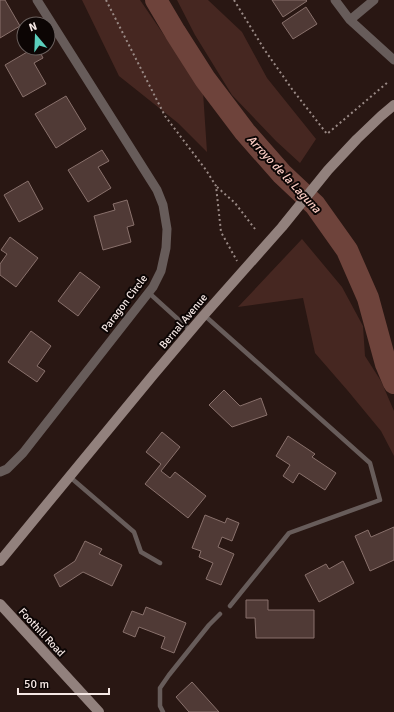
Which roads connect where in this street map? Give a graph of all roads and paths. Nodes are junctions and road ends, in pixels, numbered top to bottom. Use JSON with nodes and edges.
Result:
{"nodes":[{"id":1,"x":37,"y":0,"type":"edge"},
{"id":2,"x":106,"y":0,"type":"edge"},
{"id":3,"x":234,"y":0,"type":"edge"},
{"id":4,"x":335,"y":0,"type":"edge"},
{"id":5,"x":374,"y":0,"type":"edge"},
{"id":6,"x":350,"y":20,"type":"junction"},
{"id":7,"x":394,"y":60,"type":"edge"},
{"id":8,"x":388,"y":82,"type":"dead end"},
{"id":9,"x":394,"y":105,"type":"edge"},
{"id":10,"x":216,"y":186,"type":"junction"},
{"id":11,"x":255,"y":229,"type":"dead end"},
{"id":12,"x":243,"y":271,"type":"junction"},
{"id":13,"x":148,"y":292,"type":"junction"},
{"id":14,"x":204,"y":315,"type":"junction"},
{"id":15,"x":191,"y":331,"type":"junction"},
{"id":16,"x":0,"y":472,"type":"edge"},
{"id":17,"x":70,"y":476,"type":"junction"},
{"id":18,"x":0,"y":561,"type":"edge"},
{"id":19,"x":160,"y":563,"type":"dead end"},
{"id":20,"x":0,"y":604,"type":"edge"},
{"id":21,"x":230,"y":606,"type":"dead end"},
{"id":22,"x":220,"y":614,"type":"dead end"},
{"id":23,"x":99,"y":712,"type":"edge"},
{"id":24,"x":164,"y":712,"type":"edge"}],
"edges":[{"from":1,"to":13,"type":"street","name":"Paragon Circle"},
{"from":2,"to":10,"type":"path"},
{"from":3,"to":8,"type":"path"},
{"from":4,"to":6,"type":"street"},
{"from":5,"to":6,"type":"street"},
{"from":6,"to":7,"type":"street"},
{"from":9,"to":12,"type":"main road","name":"Bernal Avenue"},
{"from":10,"to":11,"type":"path"},
{"from":10,"to":12,"type":"path"},
{"from":12,"to":14,"type":"main road","name":"Bernal Avenue"},
{"from":13,"to":15,"type":"lane"},
{"from":13,"to":16,"type":"street","name":"Paragon Circle"},
{"from":14,"to":15,"type":"main road","name":"Bernal Avenue"},
{"from":14,"to":21,"type":"lane"},
{"from":15,"to":17,"type":"main road","name":"Bernal Avenue"},
{"from":17,"to":18,"type":"main road","name":"Bernal Avenue"},
{"from":17,"to":19,"type":"lane"},
{"from":20,"to":23,"type":"main road","name":"Foothill Road"},
{"from":22,"to":24,"type":"lane"}]}
